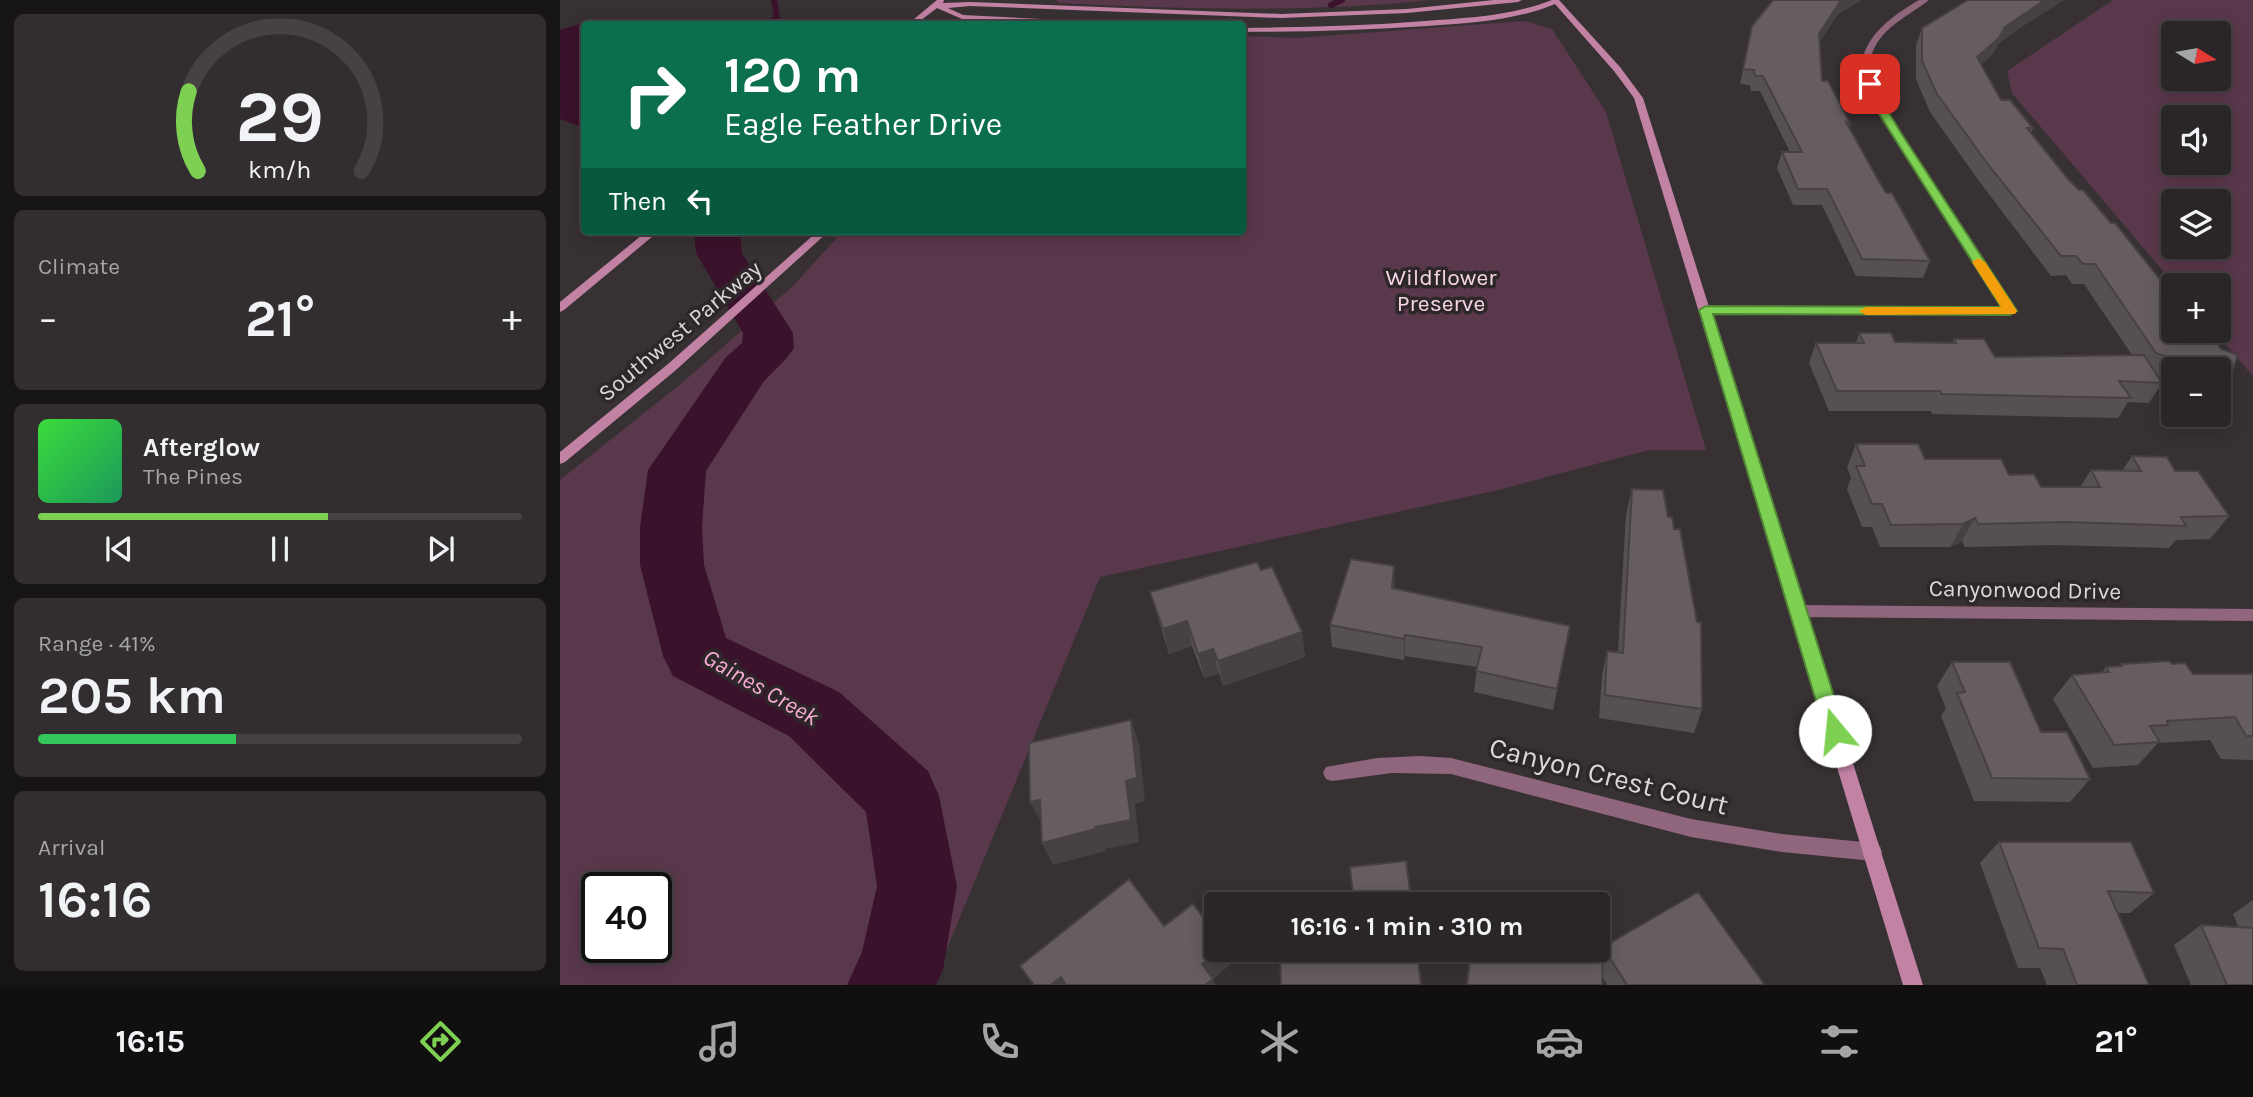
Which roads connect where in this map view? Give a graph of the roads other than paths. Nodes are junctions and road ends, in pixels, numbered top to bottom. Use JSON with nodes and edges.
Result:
{"nodes":[{"id":1,"x":1518,"y":0,"type":"edge"},
{"id":2,"x":1538,"y":0,"type":"edge"},
{"id":3,"x":1925,"y":0,"type":"edge"},
{"id":4,"x":1561,"y":1,"type":"edge"},
{"id":5,"x":939,"y":3,"type":"edge"},
{"id":6,"x":1034,"y":3,"type":"edge"},
{"id":7,"x":916,"y":21,"type":"edge"},
{"id":8,"x":1005,"y":21,"type":"edge"},
{"id":9,"x":1017,"y":21,"type":"edge"},
{"id":10,"x":1246,"y":30,"type":"edge"},
{"id":11,"x":650,"y":235,"type":"edge"},
{"id":12,"x":820,"y":235,"type":"edge"},
{"id":13,"x":560,"y":308,"type":"edge"},
{"id":14,"x":1706,"y":310,"type":"junction"},
{"id":15,"x":560,"y":459,"type":"edge"},
{"id":16,"x":1797,"y":611,"type":"junction"},
{"id":17,"x":2253,"y":615,"type":"edge"},
{"id":18,"x":1332,"y":773,"type":"dead end"},
{"id":19,"x":1873,"y":852,"type":"junction"},
{"id":20,"x":1913,"y":985,"type":"edge"}],
"edges":[{"from":1,"to":6,"type":"street"},
{"from":2,"to":4,"type":"street"},
{"from":3,"to":14,"type":"street"},
{"from":4,"to":10,"type":"street"},
{"from":4,"to":14,"type":"street"},
{"from":5,"to":6,"type":"street"},
{"from":5,"to":7,"type":"street"},
{"from":5,"to":8,"type":"street"},
{"from":6,"to":9,"type":"street"},
{"from":11,"to":13,"type":"street"},
{"from":12,"to":15,"type":"street","name":"Southwest Parkway"},
{"from":14,"to":16,"type":"street"},
{"from":16,"to":17,"type":"street","name":"Canyonwood Drive"},
{"from":16,"to":19,"type":"street"},
{"from":18,"to":19,"type":"street","name":"Canyon Crest Court"},
{"from":19,"to":20,"type":"street"}]}
